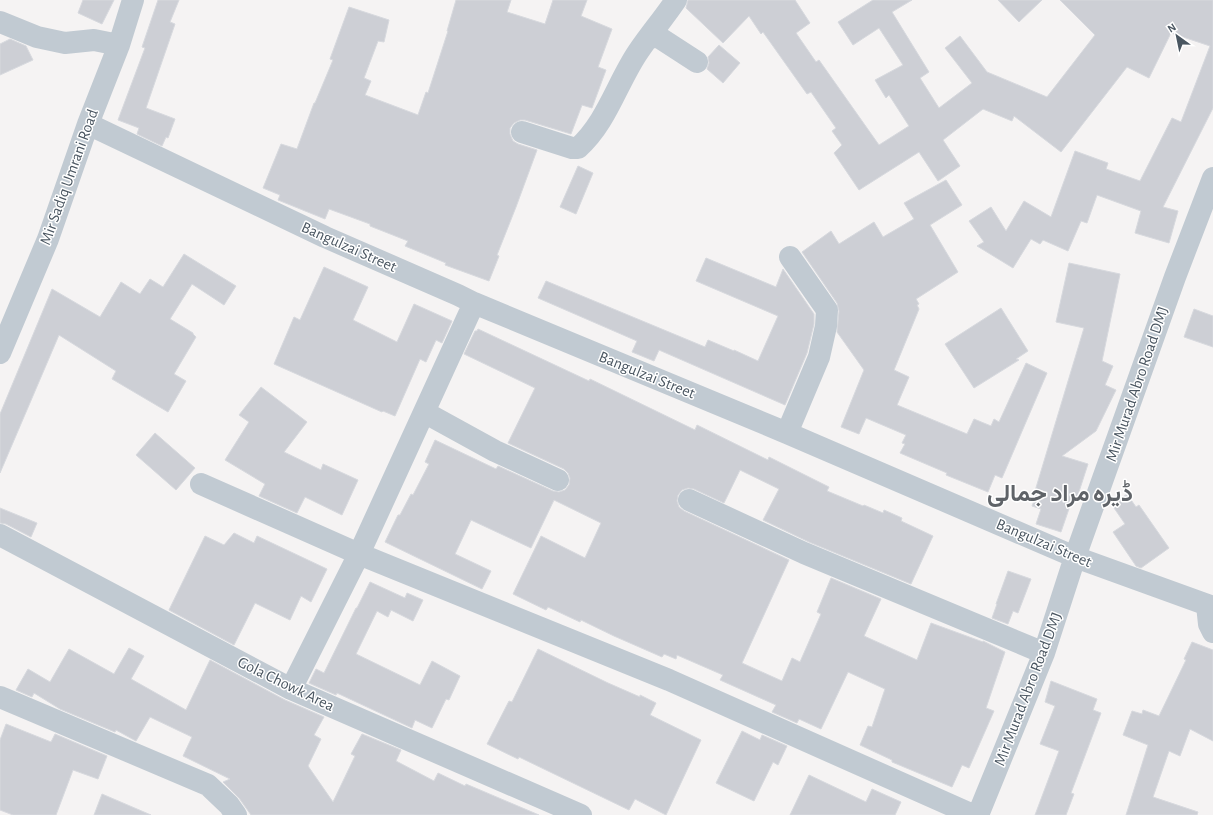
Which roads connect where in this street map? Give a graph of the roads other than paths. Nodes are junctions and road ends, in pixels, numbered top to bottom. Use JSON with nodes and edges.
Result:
{"nodes":[{"id":1,"x":133,"y":0,"type":"edge"},
{"id":2,"x":676,"y":0,"type":"edge"},
{"id":3,"x":5,"y":27,"type":"edge"},
{"id":4,"x":650,"y":36,"type":"junction"},
{"id":5,"x":119,"y":45,"type":"junction"},
{"id":6,"x":697,"y":62,"type":"dead end"},
{"id":7,"x":88,"y":124,"type":"junction"},
{"id":8,"x":522,"y":132,"type":"dead end"},
{"id":9,"x":1213,"y":178,"type":"edge"},
{"id":10,"x":790,"y":257,"type":"dead end"},
{"id":11,"x":474,"y":303,"type":"junction"},
{"id":12,"x":0,"y":353,"type":"edge"},
{"id":13,"x":424,"y":412,"type":"junction"},
{"id":14,"x":787,"y":433,"type":"junction"},
{"id":15,"x":558,"y":480,"type":"dead end"},
{"id":16,"x":202,"y":484,"type":"dead end"},
{"id":17,"x":689,"y":500,"type":"dead end"},
{"id":18,"x":0,"y":535,"type":"edge"},
{"id":19,"x":359,"y":554,"type":"junction"},
{"id":20,"x":1076,"y":557,"type":"junction"},
{"id":21,"x":1210,"y":606,"type":"edge"},
{"id":22,"x":1213,"y":632,"type":"edge"},
{"id":23,"x":1044,"y":653,"type":"junction"},
{"id":24,"x":291,"y":689,"type":"junction"},
{"id":25,"x":0,"y":697,"type":"edge"},
{"id":26,"x":236,"y":815,"type":"edge"},
{"id":27,"x":581,"y":815,"type":"edge"},
{"id":28,"x":973,"y":815,"type":"edge"},
{"id":29,"x":978,"y":815,"type":"edge"}],
"edges":[{"from":1,"to":5,"type":"street","name":"Mir Sadiq Umrani Road"},
{"from":2,"to":4,"type":"street"},
{"from":3,"to":5,"type":"street"},
{"from":4,"to":6,"type":"street"},
{"from":4,"to":8,"type":"street"},
{"from":5,"to":7,"type":"street","name":"Mir Sadiq Umrani Road"},
{"from":7,"to":11,"type":"street","name":"Bangulzai Street"},
{"from":7,"to":12,"type":"street","name":"Mir Sadiq Umrani Road"},
{"from":9,"to":20,"type":"street","name":"Mir Murad Abro Road DMJ"},
{"from":10,"to":14,"type":"street"},
{"from":11,"to":13,"type":"street"},
{"from":11,"to":14,"type":"street","name":"Bangulzai Street"},
{"from":13,"to":15,"type":"street"},
{"from":13,"to":19,"type":"street"},
{"from":14,"to":20,"type":"street","name":"Bangulzai Street"},
{"from":16,"to":19,"type":"street"},
{"from":17,"to":23,"type":"street"},
{"from":18,"to":24,"type":"street","name":"Gola Chowk Area"},
{"from":19,"to":24,"type":"street"},
{"from":19,"to":28,"type":"street"},
{"from":20,"to":21,"type":"street","name":"Bangulzai Street"},
{"from":20,"to":23,"type":"street","name":"Mir Murad Abro Road DMJ"},
{"from":21,"to":22,"type":"street"},
{"from":23,"to":29,"type":"street","name":"Mir Murad Abro Road DMJ"},
{"from":24,"to":27,"type":"street","name":"Gola Chowk Area"},
{"from":25,"to":26,"type":"street"}]}
